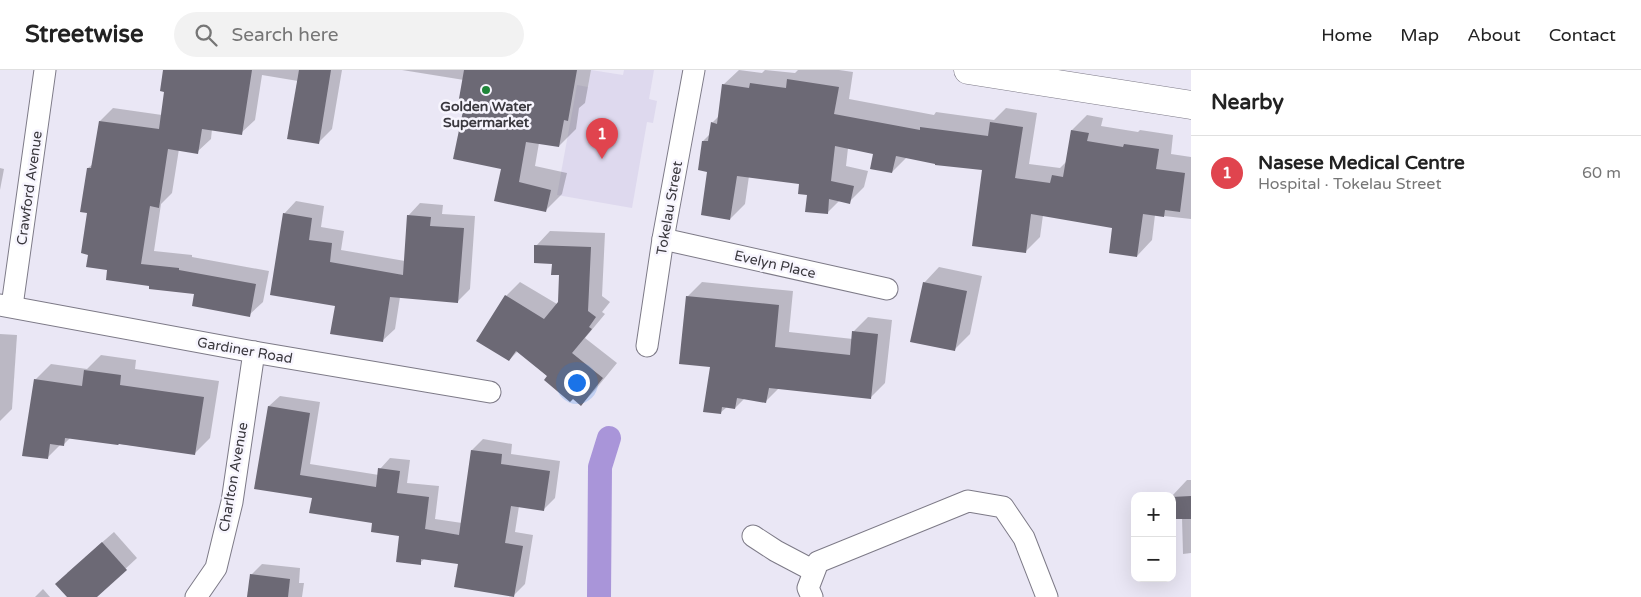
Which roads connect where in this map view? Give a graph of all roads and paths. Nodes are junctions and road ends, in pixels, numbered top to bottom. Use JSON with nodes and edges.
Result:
{"nodes":[{"id":1,"x":45,"y":70,"type":"edge"},
{"id":2,"x":694,"y":70,"type":"edge"},
{"id":3,"x":968,"y":70,"type":"edge"},
{"id":4,"x":1191,"y":105,"type":"edge"},
{"id":5,"x":663,"y":239,"type":"junction"},
{"id":6,"x":887,"y":289,"type":"dead end"},
{"id":7,"x":6,"y":305,"type":"edge"},
{"id":8,"x":647,"y":346,"type":"dead end"},
{"id":9,"x":254,"y":352,"type":"junction"},
{"id":10,"x":490,"y":392,"type":"dead end"},
{"id":11,"x":753,"y":536,"type":"dead end"},
{"id":12,"x":814,"y":571,"type":"junction"},
{"id":13,"x":196,"y":597,"type":"edge"},
{"id":14,"x":812,"y":597,"type":"edge"},
{"id":15,"x":1047,"y":597,"type":"edge"}],
"edges":[{"from":1,"to":7,"type":"street","name":"Crawford Avenue"},
{"from":2,"to":5,"type":"street","name":"Tokelau Street"},
{"from":3,"to":4,"type":"main road"},
{"from":5,"to":6,"type":"street","name":"Evelyn Place"},
{"from":5,"to":8,"type":"street","name":"Tokelau Street"},
{"from":7,"to":9,"type":"street","name":"Gardiner Road"},
{"from":9,"to":10,"type":"street","name":"Gardiner Road"},
{"from":9,"to":13,"type":"street","name":"Charlton Avenue"},
{"from":11,"to":12,"type":"street"},
{"from":12,"to":14,"type":"street"},
{"from":12,"to":15,"type":"street"}]}
